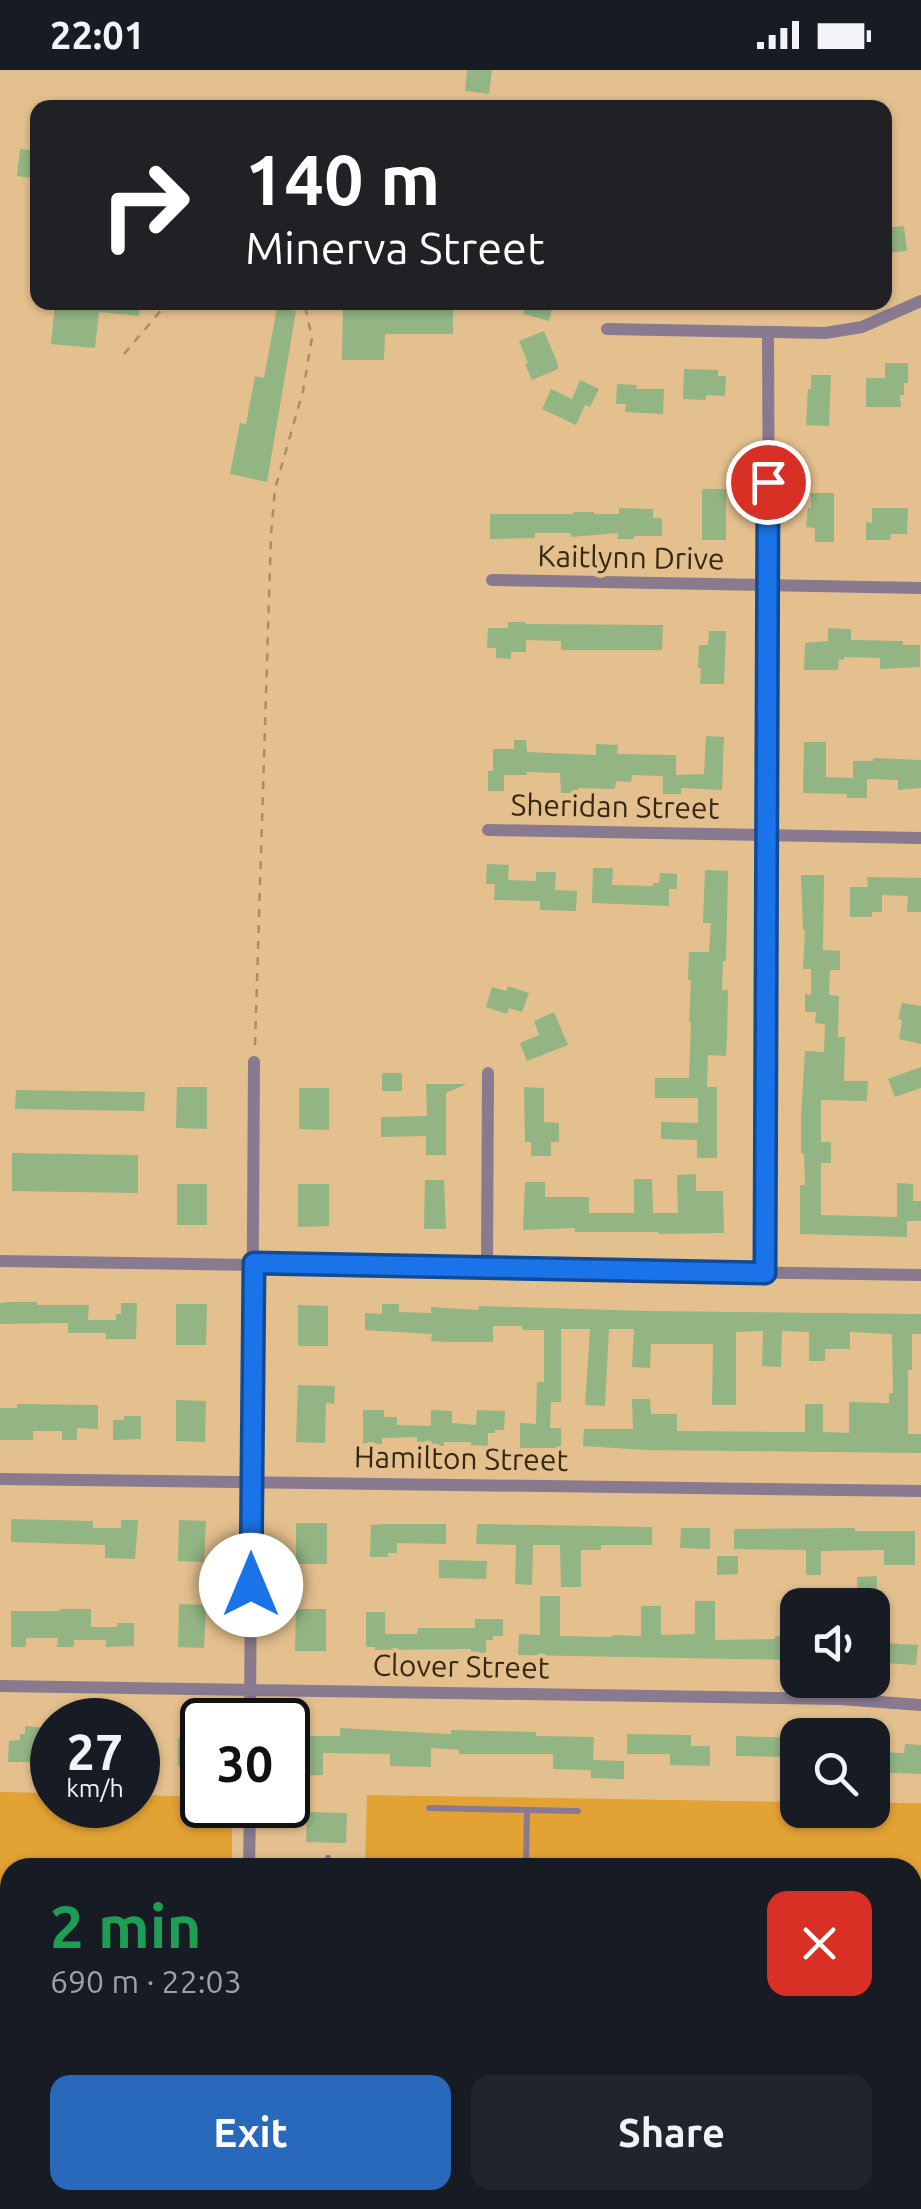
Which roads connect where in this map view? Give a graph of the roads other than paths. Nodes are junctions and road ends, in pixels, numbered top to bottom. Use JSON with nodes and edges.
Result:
{"nodes":[{"id":1,"x":921,"y":302,"type":"edge"},
{"id":2,"x":607,"y":329,"type":"dead end"},
{"id":3,"x":768,"y":333,"type":"junction"},
{"id":4,"x":492,"y":580,"type":"dead end"},
{"id":5,"x":769,"y":586,"type":"junction"},
{"id":6,"x":921,"y":588,"type":"edge"},
{"id":7,"x":488,"y":830,"type":"dead end"},
{"id":8,"x":766,"y":835,"type":"junction"},
{"id":9,"x":921,"y":838,"type":"edge"},
{"id":10,"x":254,"y":1062,"type":"road end"},
{"id":11,"x":488,"y":1073,"type":"dead end"},
{"id":12,"x":0,"y":1261,"type":"edge"},
{"id":13,"x":254,"y":1263,"type":"junction"},
{"id":14,"x":487,"y":1268,"type":"junction"},
{"id":15,"x":765,"y":1273,"type":"junction"},
{"id":16,"x":921,"y":1275,"type":"edge"},
{"id":17,"x":0,"y":1479,"type":"edge"},
{"id":18,"x":252,"y":1482,"type":"junction"},
{"id":19,"x":921,"y":1492,"type":"edge"},
{"id":20,"x":0,"y":1686,"type":"edge"},
{"id":21,"x":250,"y":1688,"type":"junction"},
{"id":22,"x":250,"y":1698,"type":"edge"},
{"id":23,"x":921,"y":1704,"type":"edge"},
{"id":24,"x":429,"y":1808,"type":"dead end"},
{"id":25,"x":527,"y":1810,"type":"junction"},
{"id":26,"x":578,"y":1811,"type":"dead end"},
{"id":27,"x":250,"y":1828,"type":"edge"},
{"id":28,"x":249,"y":1858,"type":"edge"},
{"id":29,"x":526,"y":1858,"type":"edge"}],
"edges":[{"from":1,"to":3,"type":"street"},
{"from":2,"to":3,"type":"street"},
{"from":3,"to":5,"type":"street"},
{"from":4,"to":5,"type":"street","name":"Kaitlynn Drive"},
{"from":5,"to":6,"type":"street","name":"Kaitlynn Drive"},
{"from":5,"to":8,"type":"street"},
{"from":7,"to":8,"type":"street","name":"Sheridan Street"},
{"from":8,"to":9,"type":"street","name":"Sheridan Street"},
{"from":8,"to":15,"type":"street"},
{"from":10,"to":13,"type":"street"},
{"from":11,"to":14,"type":"street"},
{"from":12,"to":13,"type":"street"},
{"from":13,"to":14,"type":"street"},
{"from":13,"to":18,"type":"street"},
{"from":14,"to":15,"type":"street"},
{"from":15,"to":16,"type":"street"},
{"from":17,"to":18,"type":"street","name":"Hamilton Street"},
{"from":18,"to":19,"type":"street","name":"Hamilton Street"},
{"from":18,"to":21,"type":"street"},
{"from":20,"to":21,"type":"street","name":"Clover Street"},
{"from":21,"to":22,"type":"street"},
{"from":21,"to":23,"type":"street","name":"Clover Street"},
{"from":24,"to":25,"type":"lane"},
{"from":25,"to":26,"type":"lane"},
{"from":25,"to":29,"type":"lane"},
{"from":27,"to":28,"type":"street"}]}
